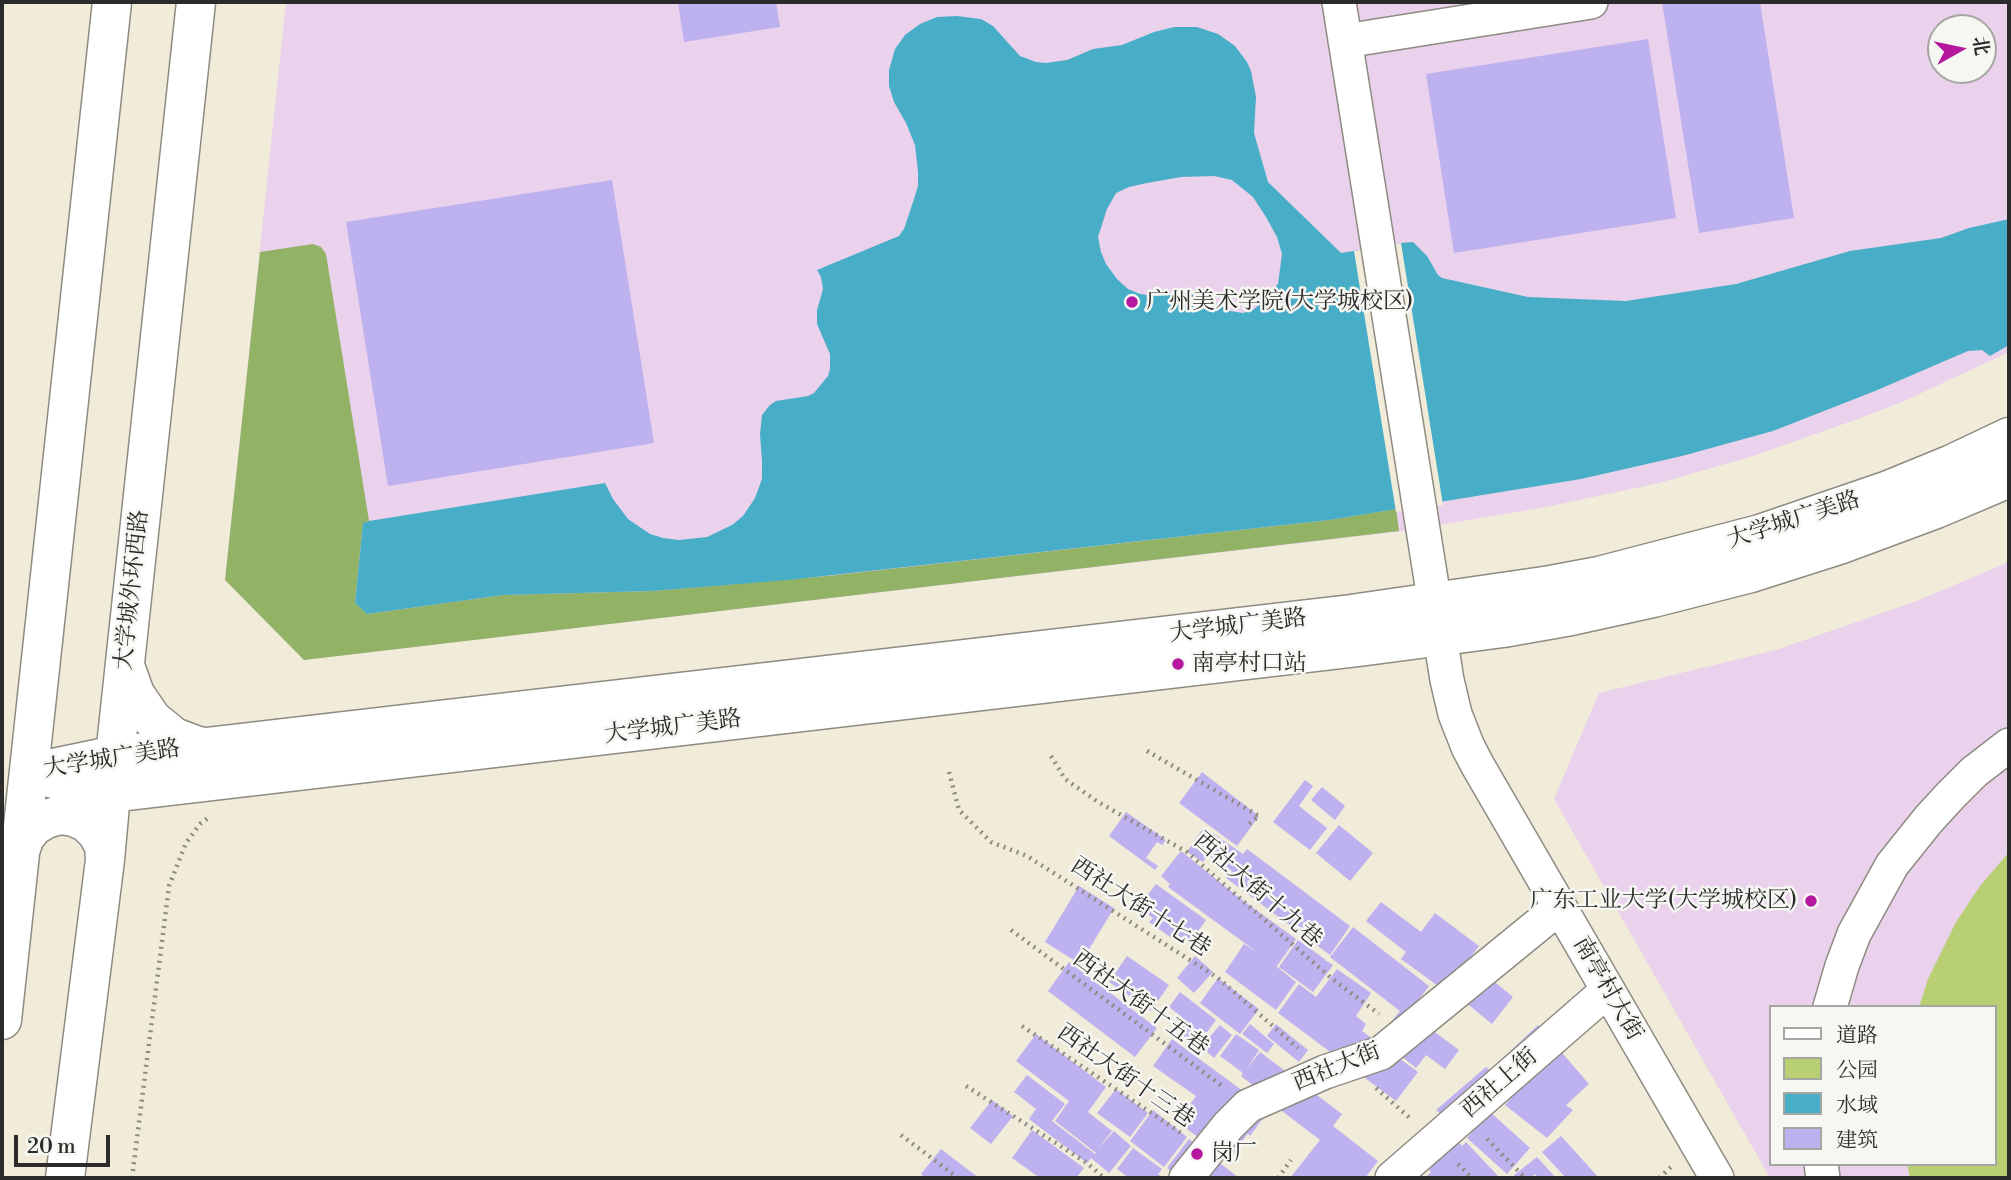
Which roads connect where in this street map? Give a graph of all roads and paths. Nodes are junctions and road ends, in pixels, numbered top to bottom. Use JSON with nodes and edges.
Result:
{"nodes":[{"id":1,"x":111,"y":2,"type":"edge"},
{"id":2,"x":196,"y":2,"type":"edge"},
{"id":3,"x":1339,"y":2,"type":"edge"},
{"id":4,"x":1591,"y":2,"type":"edge"},
{"id":5,"x":1345,"y":41,"type":"junction"},
{"id":6,"x":2009,"y":437,"type":"edge"},
{"id":7,"x":2009,"y":478,"type":"edge"},
{"id":8,"x":1437,"y":619,"type":"junction"},
{"id":9,"x":125,"y":666,"type":"junction"},
{"id":10,"x":2009,"y":745,"type":"edge"},
{"id":11,"x":1147,"y":751,"type":"dead end"},
{"id":12,"x":115,"y":755,"type":"junction"},
{"id":13,"x":1051,"y":756,"type":"dead end"},
{"id":14,"x":948,"y":772,"type":"dead end"},
{"id":15,"x":29,"y":773,"type":"junction"},
{"id":16,"x":208,"y":782,"type":"junction"},
{"id":17,"x":111,"y":793,"type":"junction"},
{"id":18,"x":1248,"y":824,"type":"dead end"},
{"id":19,"x":20,"y":851,"type":"junction"},
{"id":20,"x":106,"y":860,"type":"junction"},
{"id":21,"x":1560,"y":907,"type":"junction"},
{"id":22,"x":1011,"y":930,"type":"dead end"},
{"id":23,"x":1608,"y":990,"type":"junction"},
{"id":24,"x":1831,"y":1005,"type":"edge"},
{"id":25,"x":2,"y":1020,"type":"edge"},
{"id":26,"x":1022,"y":1026,"type":"dead end"},
{"id":27,"x":1405,"y":1034,"type":"junction"},
{"id":28,"x":1325,"y":1072,"type":"junction"},
{"id":29,"x":966,"y":1086,"type":"dead end"},
{"id":30,"x":1248,"y":1106,"type":"junction"},
{"id":31,"x":1465,"y":1115,"type":"junction"},
{"id":32,"x":901,"y":1135,"type":"dead end"},
{"id":33,"x":1291,"y":1160,"type":"dead end"},
{"id":34,"x":1194,"y":1170,"type":"edge"},
{"id":35,"x":65,"y":1178,"type":"edge"},
{"id":36,"x":132,"y":1178,"type":"edge"},
{"id":37,"x":958,"y":1178,"type":"edge"},
{"id":38,"x":1104,"y":1178,"type":"edge"},
{"id":39,"x":1278,"y":1178,"type":"edge"},
{"id":40,"x":1392,"y":1178,"type":"edge"},
{"id":41,"x":1525,"y":1178,"type":"edge"},
{"id":42,"x":1717,"y":1178,"type":"edge"}],
"edges":[{"from":1,"to":15,"type":"main road"},
{"from":2,"to":9,"type":"main road","name":"大学城外环西路"},
{"from":3,"to":5,"type":"street","name":"南亭村大街"},
{"from":4,"to":5,"type":"street"},
{"from":5,"to":8,"type":"street","name":"南亭村大街"},
{"from":6,"to":8,"type":"main road","name":"大学城广美路"},
{"from":7,"to":8,"type":"main road","name":"大学城广美路"},
{"from":8,"to":16,"type":"main road","name":"大学城广美路"},
{"from":8,"to":21,"type":"street","name":"南亭村大街"},
{"from":9,"to":12,"type":"main road","name":"大学城外环西路"},
{"from":9,"to":16,"type":"main road"},
{"from":10,"to":24,"type":"street"},
{"from":11,"to":18,"type":"path"},
{"from":12,"to":15,"type":"main road","name":"大学城广美路"},
{"from":12,"to":16,"type":"main road","name":"大学城广美路"},
{"from":12,"to":17,"type":"main road","name":"大学城外环西路"},
{"from":13,"to":27,"type":"path","name":"西社大街十九巷"},
{"from":14,"to":28,"type":"path","name":"西社大街十七巷"},
{"from":15,"to":17,"type":"main road","name":"大学城广美路"},
{"from":15,"to":19,"type":"main road"},
{"from":16,"to":17,"type":"main road","name":"大学城广美路"},
{"from":16,"to":20,"type":"main road"},
{"from":16,"to":36,"type":"path"},
{"from":17,"to":20,"type":"main road","name":"大学城外环西路"},
{"from":19,"to":20,"type":"main road"},
{"from":19,"to":25,"type":"main road"},
{"from":20,"to":35,"type":"main road","name":"大学城外环西路"},
{"from":21,"to":23,"type":"street","name":"南亭村大街"},
{"from":21,"to":27,"type":"street","name":"西社大街"},
{"from":22,"to":30,"type":"path","name":"西社大街十五巷"},
{"from":23,"to":31,"type":"street","name":"西社上街"},
{"from":23,"to":42,"type":"street","name":"南亭村大街"},
{"from":26,"to":34,"type":"path","name":"西社大街十三巷"},
{"from":27,"to":28,"type":"street","name":"西社大街"},
{"from":28,"to":30,"type":"street","name":"西社大街"},
{"from":29,"to":38,"type":"path"},
{"from":30,"to":34,"type":"street","name":"西社大街"},
{"from":31,"to":40,"type":"street","name":"西社上街"},
{"from":31,"to":41,"type":"path"},
{"from":32,"to":37,"type":"path"},
{"from":33,"to":39,"type":"path"}]}
